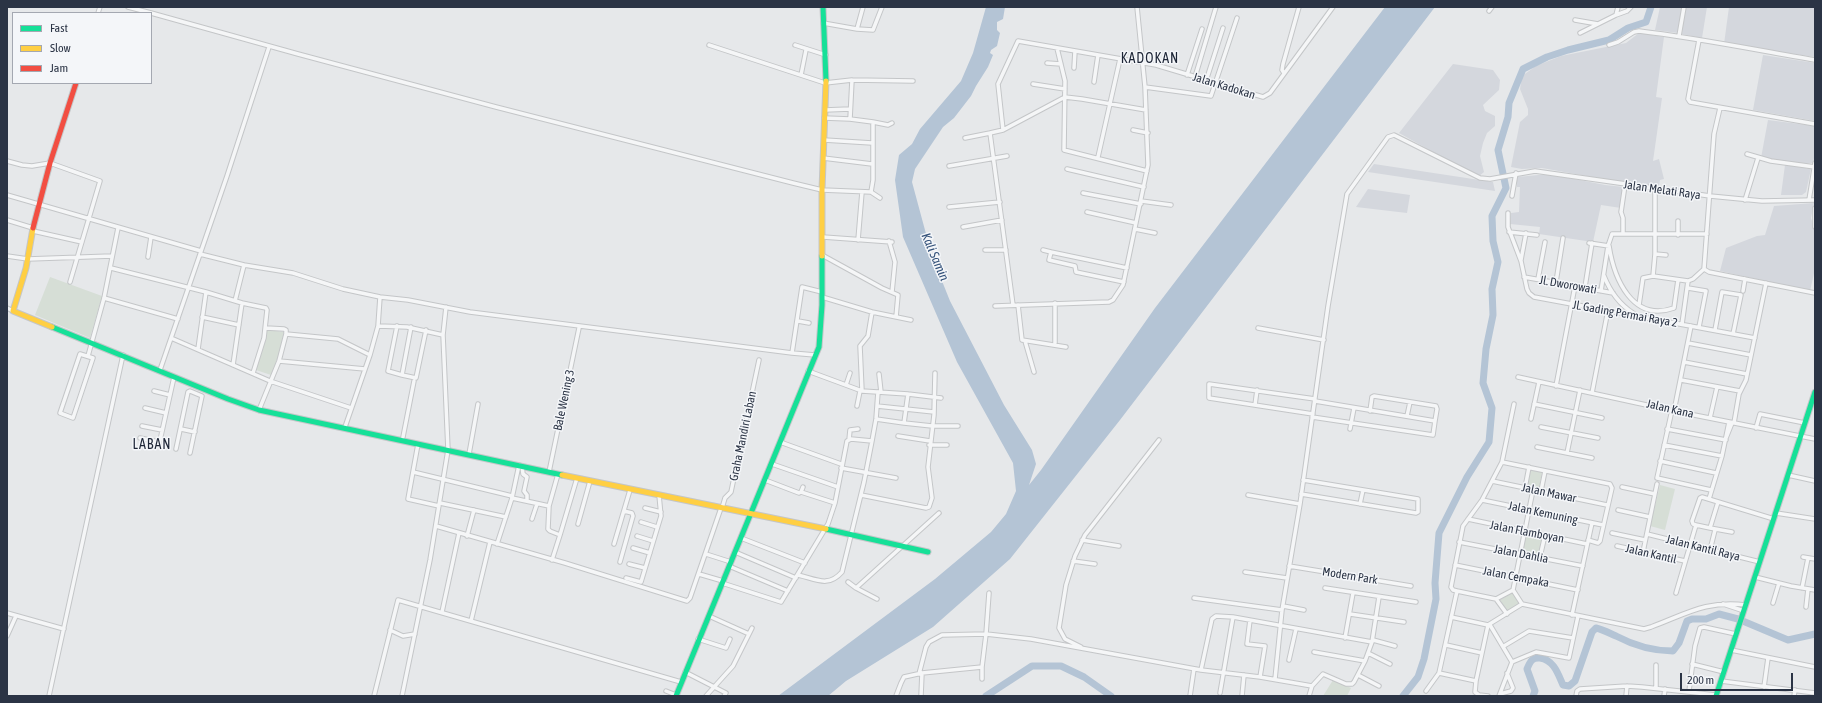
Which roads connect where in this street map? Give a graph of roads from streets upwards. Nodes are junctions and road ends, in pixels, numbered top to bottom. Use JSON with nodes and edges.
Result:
{"nodes":[{"id":1,"x":128,"y":7,"type":"edge"},
{"id":2,"x":823,"y":7,"type":"edge"},
{"id":3,"x":863,"y":7,"type":"edge"},
{"id":4,"x":882,"y":7,"type":"edge"},
{"id":5,"x":1137,"y":7,"type":"edge"},
{"id":6,"x":1216,"y":7,"type":"edge"},
{"id":7,"x":1299,"y":7,"type":"edge"},
{"id":8,"x":1333,"y":7,"type":"edge"},
{"id":9,"x":1492,"y":7,"type":"edge"},
{"id":10,"x":1618,"y":7,"type":"edge"},
{"id":11,"x":1632,"y":7,"type":"edge"},
{"id":12,"x":1684,"y":7,"type":"edge"},
{"id":13,"x":1490,"y":11,"type":"dead end"},
{"id":14,"x":147,"y":12,"type":"edge"},
{"id":15,"x":152,"y":13,"type":"edge"},
{"id":16,"x":1616,"y":15,"type":"junction"},
{"id":17,"x":1237,"y":18,"type":"dead end"},
{"id":18,"x":1575,"y":20,"type":"dead end"},
{"id":19,"x":823,"y":23,"type":"junction"},
{"id":20,"x":1598,"y":24,"type":"junction"},
{"id":21,"x":1223,"y":28,"type":"dead end"},
{"id":22,"x":857,"y":29,"type":"junction"},
{"id":23,"x":1202,"y":29,"type":"dead end"},
{"id":24,"x":1580,"y":33,"type":"dead end"},
{"id":25,"x":1680,"y":36,"type":"junction"},
{"id":26,"x":1699,"y":40,"type":"junction"},
{"id":27,"x":709,"y":45,"type":"dead end"},
{"id":28,"x":795,"y":45,"type":"dead end"},
{"id":29,"x":1609,"y":45,"type":"dead end"},
{"id":30,"x":269,"y":46,"type":"junction"},
{"id":31,"x":1057,"y":48,"type":"junction"},
{"id":32,"x":806,"y":50,"type":"junction"},
{"id":33,"x":1075,"y":51,"type":"junction"},
{"id":34,"x":826,"y":55,"type":"junction"},
{"id":35,"x":1098,"y":55,"type":"junction"},
{"id":36,"x":1120,"y":59,"type":"junction"},
{"id":37,"x":1815,"y":60,"type":"edge"},
{"id":38,"x":1143,"y":62,"type":"junction"},
{"id":39,"x":1047,"y":63,"type":"dead end"},
{"id":40,"x":1061,"y":64,"type":"junction"},
{"id":41,"x":1074,"y":68,"type":"dead end"},
{"id":42,"x":1284,"y":73,"type":"junction"},
{"id":43,"x":801,"y":75,"type":"junction"},
{"id":44,"x":1187,"y":75,"type":"junction"},
{"id":45,"x":1195,"y":78,"type":"junction"},
{"id":46,"x":852,"y":80,"type":"junction"},
{"id":47,"x":913,"y":81,"type":"dead end"},
{"id":48,"x":1206,"y":81,"type":"junction"},
{"id":49,"x":1094,"y":82,"type":"dead end"},
{"id":50,"x":825,"y":83,"type":"junction"},
{"id":51,"x":76,"y":84,"type":"edge"},
{"id":52,"x":1032,"y":84,"type":"dead end"},
{"id":53,"x":1215,"y":84,"type":"junction"},
{"id":54,"x":1145,"y":87,"type":"junction"},
{"id":55,"x":1065,"y":89,"type":"junction"},
{"id":56,"x":1065,"y":97,"type":"junction"},
{"id":57,"x":1110,"y":104,"type":"junction"},
{"id":58,"x":1720,"y":108,"type":"junction"},
{"id":59,"x":850,"y":109,"type":"junction"},
{"id":60,"x":825,"y":110,"type":"junction"},
{"id":61,"x":1146,"y":110,"type":"junction"},
{"id":62,"x":824,"y":118,"type":"junction"},
{"id":63,"x":850,"y":119,"type":"junction"},
{"id":64,"x":873,"y":122,"type":"junction"},
{"id":65,"x":892,"y":123,"type":"dead end"},
{"id":66,"x":1815,"y":124,"type":"edge"},
{"id":67,"x":1003,"y":130,"type":"junction"},
{"id":68,"x":1133,"y":130,"type":"dead end"},
{"id":69,"x":990,"y":133,"type":"junction"},
{"id":70,"x":1148,"y":133,"type":"junction"},
{"id":71,"x":965,"y":138,"type":"dead end"},
{"id":72,"x":824,"y":140,"type":"junction"},
{"id":73,"x":872,"y":143,"type":"junction"},
{"id":74,"x":1747,"y":154,"type":"dead end"},
{"id":75,"x":1007,"y":156,"type":"dead end"},
{"id":76,"x":1098,"y":157,"type":"junction"},
{"id":77,"x":823,"y":158,"type":"junction"},
{"id":78,"x":1758,"y":158,"type":"junction"},
{"id":79,"x":994,"y":160,"type":"junction"},
{"id":80,"x":7,"y":161,"type":"edge"},
{"id":81,"x":50,"y":163,"type":"junction"},
{"id":82,"x":872,"y":164,"type":"junction"},
{"id":83,"x":949,"y":166,"type":"dead end"},
{"id":84,"x":1815,"y":166,"type":"edge"},
{"id":85,"x":1067,"y":169,"type":"dead end"},
{"id":86,"x":1147,"y":171,"type":"junction"},
{"id":87,"x":1516,"y":173,"type":"junction"},
{"id":88,"x":1625,"y":185,"type":"junction"},
{"id":89,"x":1144,"y":187,"type":"junction"},
{"id":90,"x":1655,"y":189,"type":"junction"},
{"id":91,"x":822,"y":190,"type":"junction"},
{"id":92,"x":862,"y":192,"type":"junction"},
{"id":93,"x":871,"y":192,"type":"junction"},
{"id":94,"x":1083,"y":193,"type":"dead end"},
{"id":95,"x":7,"y":195,"type":"edge"},
{"id":96,"x":1512,"y":196,"type":"dead end"},
{"id":97,"x":1710,"y":196,"type":"junction"},
{"id":98,"x":880,"y":198,"type":"dead end"},
{"id":99,"x":1745,"y":200,"type":"junction"},
{"id":100,"x":1809,"y":200,"type":"junction"},
{"id":101,"x":1815,"y":200,"type":"edge"},
{"id":102,"x":1000,"y":202,"type":"junction"},
{"id":103,"x":1141,"y":202,"type":"junction"},
{"id":104,"x":40,"y":204,"type":"junction"},
{"id":105,"x":1171,"y":205,"type":"dead end"},
{"id":106,"x":949,"y":207,"type":"dead end"},
{"id":107,"x":1815,"y":208,"type":"edge"},
{"id":108,"x":1087,"y":212,"type":"dead end"},
{"id":109,"x":1508,"y":213,"type":"dead end"},
{"id":110,"x":7,"y":220,"type":"edge"},
{"id":111,"x":89,"y":220,"type":"junction"},
{"id":112,"x":1002,"y":220,"type":"junction"},
{"id":113,"x":1678,"y":221,"type":"dead end"},
{"id":114,"x":1136,"y":223,"type":"junction"},
{"id":115,"x":962,"y":227,"type":"dead end"},
{"id":116,"x":1815,"y":227,"type":"edge"},
{"id":117,"x":118,"y":228,"type":"junction"},
{"id":118,"x":33,"y":229,"type":"junction"},
{"id":119,"x":1136,"y":229,"type":"junction"},
{"id":120,"x":1155,"y":232,"type":"dead end"},
{"id":121,"x":1509,"y":232,"type":"junction"},
{"id":122,"x":1526,"y":233,"type":"junction"},
{"id":123,"x":1622,"y":234,"type":"junction"},
{"id":124,"x":1707,"y":234,"type":"junction"},
{"id":125,"x":1537,"y":235,"type":"dead end"},
{"id":126,"x":1655,"y":235,"type":"junction"},
{"id":127,"x":1678,"y":235,"type":"junction"},
{"id":128,"x":151,"y":236,"type":"junction"},
{"id":129,"x":823,"y":237,"type":"junction"},
{"id":130,"x":1563,"y":238,"type":"dead end"},
{"id":131,"x":858,"y":240,"type":"junction"},
{"id":132,"x":82,"y":242,"type":"junction"},
{"id":133,"x":1545,"y":242,"type":"dead end"},
{"id":134,"x":1608,"y":246,"type":"junction"},
{"id":135,"x":985,"y":250,"type":"dead end"},
{"id":136,"x":1006,"y":250,"type":"junction"},
{"id":137,"x":1043,"y":250,"type":"dead end"},
{"id":138,"x":201,"y":252,"type":"junction"},
{"id":139,"x":1052,"y":252,"type":"junction"},
{"id":140,"x":822,"y":254,"type":"junction"},
{"id":141,"x":1655,"y":254,"type":"junction"},
{"id":142,"x":1666,"y":255,"type":"dead end"},
{"id":143,"x":7,"y":256,"type":"edge"},
{"id":144,"x":77,"y":256,"type":"junction"},
{"id":145,"x":112,"y":256,"type":"junction"},
{"id":146,"x":148,"y":257,"type":"dead end"},
{"id":147,"x":28,"y":259,"type":"junction"},
{"id":148,"x":1521,"y":261,"type":"junction"},
{"id":149,"x":244,"y":265,"type":"junction"},
{"id":150,"x":111,"y":268,"type":"junction"},
{"id":151,"x":1127,"y":268,"type":"junction"},
{"id":152,"x":1704,"y":269,"type":"junction"},
{"id":153,"x":1524,"y":276,"type":"junction"},
{"id":154,"x":1604,"y":276,"type":"junction"},
{"id":155,"x":1652,"y":276,"type":"junction"},
{"id":156,"x":1538,"y":279,"type":"junction"},
{"id":157,"x":1745,"y":279,"type":"junction"},
{"id":158,"x":1678,"y":280,"type":"junction"},
{"id":159,"x":1688,"y":281,"type":"junction"},
{"id":160,"x":70,"y":282,"type":"dead end"},
{"id":161,"x":1124,"y":282,"type":"junction"},
{"id":162,"x":1556,"y":282,"type":"junction"},
{"id":163,"x":1766,"y":283,"type":"junction"},
{"id":164,"x":1576,"y":286,"type":"junction"},
{"id":165,"x":1585,"y":287,"type":"junction"},
{"id":166,"x":1688,"y":288,"type":"junction"},
{"id":167,"x":188,"y":289,"type":"junction"},
{"id":168,"x":1601,"y":290,"type":"junction"},
{"id":169,"x":206,"y":292,"type":"junction"},
{"id":170,"x":892,"y":292,"type":"junction"},
{"id":171,"x":1613,"y":293,"type":"junction"},
{"id":172,"x":1742,"y":293,"type":"junction"},
{"id":173,"x":1815,"y":293,"type":"edge"},
{"id":174,"x":822,"y":294,"type":"junction"},
{"id":175,"x":380,"y":297,"type":"junction"},
{"id":176,"x":104,"y":298,"type":"junction"},
{"id":177,"x":235,"y":301,"type":"junction"},
{"id":178,"x":242,"y":303,"type":"junction"},
{"id":179,"x":1055,"y":303,"type":"junction"},
{"id":180,"x":1572,"y":304,"type":"junction"},
{"id":181,"x":1013,"y":305,"type":"junction"},
{"id":182,"x":1018,"y":305,"type":"junction"},
{"id":183,"x":1639,"y":305,"type":"junction"},
{"id":184,"x":995,"y":306,"type":"dead end"},
{"id":185,"x":446,"y":307,"type":"junction"},
{"id":186,"x":7,"y":308,"type":"edge"},
{"id":187,"x":1608,"y":310,"type":"junction"},
{"id":188,"x":13,"y":311,"type":"junction"},
{"id":189,"x":872,"y":312,"type":"junction"},
{"id":190,"x":1635,"y":315,"type":"junction"},
{"id":191,"x":202,"y":317,"type":"junction"},
{"id":192,"x":896,"y":317,"type":"junction"},
{"id":193,"x":178,"y":319,"type":"junction"},
{"id":194,"x":912,"y":320,"type":"dead end"},
{"id":195,"x":798,"y":321,"type":"junction"},
{"id":196,"x":809,"y":322,"type":"dead end"},
{"id":197,"x":1682,"y":324,"type":"junction"},
{"id":198,"x":239,"y":325,"type":"junction"},
{"id":199,"x":378,"y":326,"type":"junction"},
{"id":200,"x":397,"y":326,"type":"junction"},
{"id":201,"x":1691,"y":326,"type":"junction"},
{"id":202,"x":411,"y":327,"type":"junction"},
{"id":203,"x":1699,"y":327,"type":"junction"},
{"id":204,"x":266,"y":328,"type":"junction"},
{"id":205,"x":579,"y":328,"type":"dead end"},
{"id":206,"x":1258,"y":328,"type":"dead end"},
{"id":207,"x":426,"y":330,"type":"junction"},
{"id":208,"x":1715,"y":330,"type":"junction"},
{"id":209,"x":286,"y":334,"type":"junction"},
{"id":210,"x":1733,"y":334,"type":"junction"},
{"id":211,"x":443,"y":335,"type":"junction"},
{"id":212,"x":171,"y":338,"type":"junction"},
{"id":213,"x":1755,"y":338,"type":"junction"},
{"id":214,"x":1324,"y":340,"type":"junction"},
{"id":215,"x":1025,"y":341,"type":"junction"},
{"id":216,"x":91,"y":343,"type":"junction"},
{"id":217,"x":1688,"y":343,"type":"junction"},
{"id":218,"x":1055,"y":344,"type":"junction"},
{"id":219,"x":1066,"y":346,"type":"dead end"},
{"id":220,"x":198,"y":349,"type":"junction"},
{"id":221,"x":792,"y":353,"type":"junction"},
{"id":222,"x":123,"y":355,"type":"junction"},
{"id":223,"x":370,"y":355,"type":"junction"},
{"id":224,"x":815,"y":355,"type":"junction"},
{"id":225,"x":1751,"y":355,"type":"junction"},
{"id":226,"x":88,"y":356,"type":"junction"},
{"id":227,"x":759,"y":360,"type":"dead end"},
{"id":228,"x":279,"y":361,"type":"junction"},
{"id":229,"x":1684,"y":362,"type":"junction"},
{"id":230,"x":233,"y":365,"type":"junction"},
{"id":231,"x":365,"y":369,"type":"junction"},
{"id":232,"x":160,"y":370,"type":"junction"},
{"id":233,"x":808,"y":371,"type":"junction"},
{"id":234,"x":850,"y":372,"type":"dead end"},
{"id":235,"x":1034,"y":372,"type":"dead end"},
{"id":236,"x":253,"y":373,"type":"junction"},
{"id":237,"x":935,"y":373,"type":"dead end"},
{"id":238,"x":879,"y":374,"type":"dead end"},
{"id":239,"x":1748,"y":374,"type":"junction"},
{"id":240,"x":402,"y":375,"type":"junction"},
{"id":241,"x":174,"y":377,"type":"junction"},
{"id":242,"x":1518,"y":377,"type":"dead end"},
{"id":243,"x":1681,"y":380,"type":"junction"},
{"id":244,"x":270,"y":381,"type":"junction"},
{"id":245,"x":414,"y":381,"type":"dead end"},
{"id":246,"x":1539,"y":382,"type":"junction"},
{"id":247,"x":846,"y":385,"type":"junction"},
{"id":248,"x":1556,"y":386,"type":"junction"},
{"id":249,"x":198,"y":387,"type":"junction"},
{"id":250,"x":1717,"y":387,"type":"junction"},
{"id":251,"x":1257,"y":390,"type":"junction"},
{"id":252,"x":1580,"y":390,"type":"junction"},
{"id":253,"x":154,"y":391,"type":"dead end"},
{"id":254,"x":861,"y":391,"type":"junction"},
{"id":255,"x":1740,"y":391,"type":"junction"},
{"id":256,"x":880,"y":392,"type":"junction"},
{"id":257,"x":1815,"y":392,"type":"edge"},
{"id":258,"x":196,"y":393,"type":"junction"},
{"id":259,"x":1592,"y":393,"type":"junction"},
{"id":260,"x":908,"y":394,"type":"junction"},
{"id":261,"x":170,"y":395,"type":"junction"},
{"id":262,"x":935,"y":398,"type":"junction"},
{"id":263,"x":941,"y":398,"type":"dead end"},
{"id":264,"x":1315,"y":400,"type":"junction"},
{"id":265,"x":1410,"y":402,"type":"junction"},
{"id":266,"x":478,"y":404,"type":"dead end"},
{"id":267,"x":1514,"y":404,"type":"dead end"},
{"id":268,"x":1534,"y":404,"type":"junction"},
{"id":269,"x":1255,"y":405,"type":"junction"},
{"id":270,"x":857,"y":406,"type":"dead end"},
{"id":271,"x":877,"y":406,"type":"junction"},
{"id":272,"x":145,"y":408,"type":"dead end"},
{"id":273,"x":351,"y":408,"type":"junction"},
{"id":274,"x":906,"y":408,"type":"junction"},
{"id":275,"x":1354,"y":408,"type":"junction"},
{"id":276,"x":259,"y":410,"type":"junction"},
{"id":277,"x":1370,"y":410,"type":"junction"},
{"id":278,"x":1673,"y":411,"type":"junction"},
{"id":279,"x":934,"y":412,"type":"junction"},
{"id":280,"x":166,"y":413,"type":"junction"},
{"id":281,"x":1575,"y":413,"type":"junction"},
{"id":282,"x":1313,"y":415,"type":"junction"},
{"id":283,"x":1407,"y":416,"type":"junction"},
{"id":284,"x":1602,"y":418,"type":"dead end"},
{"id":285,"x":1710,"y":418,"type":"junction"},
{"id":286,"x":876,"y":419,"type":"junction"},
{"id":287,"x":1531,"y":419,"type":"dead end"},
{"id":288,"x":1435,"y":421,"type":"junction"},
{"id":289,"x":1731,"y":422,"type":"junction"},
{"id":290,"x":904,"y":423,"type":"junction"},
{"id":291,"x":1352,"y":423,"type":"junction"},
{"id":292,"x":1805,"y":423,"type":"junction"},
{"id":293,"x":142,"y":426,"type":"dead end"},
{"id":294,"x":932,"y":426,"type":"junction"},
{"id":295,"x":958,"y":426,"type":"dead end"},
{"id":296,"x":345,"y":427,"type":"junction"},
{"id":297,"x":1541,"y":427,"type":"dead end"},
{"id":298,"x":181,"y":428,"type":"junction"},
{"id":299,"x":1756,"y":428,"type":"junction"},
{"id":300,"x":858,"y":429,"type":"dead end"},
{"id":301,"x":1350,"y":429,"type":"dead end"},
{"id":302,"x":1667,"y":429,"type":"junction"},
{"id":303,"x":162,"y":430,"type":"junction"},
{"id":304,"x":195,"y":432,"type":"junction"},
{"id":305,"x":1571,"y":433,"type":"junction"},
{"id":306,"x":898,"y":436,"type":"dead end"},
{"id":307,"x":1802,"y":437,"type":"junction"},
{"id":308,"x":140,"y":438,"type":"dead end"},
{"id":309,"x":1598,"y":438,"type":"dead end"},
{"id":310,"x":403,"y":439,"type":"junction"},
{"id":311,"x":1726,"y":439,"type":"junction"},
{"id":312,"x":1815,"y":439,"type":"edge"},
{"id":313,"x":848,"y":440,"type":"junction"},
{"id":314,"x":1158,"y":440,"type":"dead end"},
{"id":315,"x":872,"y":441,"type":"junction"},
{"id":316,"x":780,"y":442,"type":"junction"},
{"id":317,"x":929,"y":443,"type":"junction"},
{"id":318,"x":418,"y":444,"type":"junction"},
{"id":319,"x":947,"y":445,"type":"dead end"},
{"id":320,"x":1664,"y":445,"type":"junction"},
{"id":321,"x":1537,"y":448,"type":"dead end"},
{"id":322,"x":176,"y":449,"type":"dead end"},
{"id":323,"x":448,"y":450,"type":"junction"},
{"id":324,"x":190,"y":453,"type":"dead end"},
{"id":325,"x":1567,"y":453,"type":"junction"},
{"id":326,"x":469,"y":454,"type":"junction"},
{"id":327,"x":1722,"y":456,"type":"junction"},
{"id":328,"x":1592,"y":458,"type":"dead end"},
{"id":329,"x":1660,"y":461,"type":"junction"},
{"id":330,"x":1502,"y":462,"type":"junction"},
{"id":331,"x":772,"y":464,"type":"junction"},
{"id":332,"x":520,"y":466,"type":"junction"},
{"id":333,"x":841,"y":466,"type":"junction"},
{"id":334,"x":1529,"y":467,"type":"junction"},
{"id":335,"x":1545,"y":471,"type":"junction"},
{"id":336,"x":413,"y":472,"type":"junction"},
{"id":337,"x":549,"y":472,"type":"junction"},
{"id":338,"x":866,"y":472,"type":"junction"},
{"id":339,"x":1716,"y":473,"type":"junction"},
{"id":340,"x":558,"y":474,"type":"junction"},
{"id":341,"x":1788,"y":475,"type":"junction"},
{"id":342,"x":444,"y":478,"type":"junction"},
{"id":343,"x":577,"y":478,"type":"junction"},
{"id":344,"x":896,"y":478,"type":"dead end"},
{"id":345,"x":765,"y":480,"type":"junction"},
{"id":346,"x":1303,"y":480,"type":"junction"},
{"id":347,"x":590,"y":481,"type":"junction"},
{"id":348,"x":1492,"y":481,"type":"junction"},
{"id":349,"x":1815,"y":481,"type":"edge"},
{"id":350,"x":1657,"y":484,"type":"dead end"},
{"id":351,"x":803,"y":487,"type":"dead end"},
{"id":352,"x":838,"y":487,"type":"junction"},
{"id":353,"x":1622,"y":487,"type":"dead end"},
{"id":354,"x":1525,"y":488,"type":"junction"},
{"id":355,"x":630,"y":490,"type":"junction"},
{"id":356,"x":1363,"y":490,"type":"junction"},
{"id":357,"x":1532,"y":490,"type":"junction"},
{"id":358,"x":1711,"y":490,"type":"junction"},
{"id":359,"x":1541,"y":491,"type":"junction"},
{"id":360,"x":801,"y":492,"type":"junction"},
{"id":361,"x":1301,"y":494,"type":"junction"},
{"id":362,"x":1655,"y":494,"type":"junction"},
{"id":363,"x":659,"y":495,"type":"junction"},
{"id":364,"x":861,"y":495,"type":"junction"},
{"id":365,"x":1248,"y":495,"type":"dead end"},
{"id":366,"x":512,"y":497,"type":"junction"},
{"id":367,"x":1708,"y":499,"type":"junction"},
{"id":368,"x":1482,"y":500,"type":"junction"},
{"id":369,"x":527,"y":501,"type":"junction"},
{"id":370,"x":1718,"y":502,"type":"junction"},
{"id":371,"x":835,"y":503,"type":"junction"},
{"id":372,"x":439,"y":504,"type":"junction"},
{"id":373,"x":537,"y":504,"type":"junction"},
{"id":374,"x":1300,"y":504,"type":"junction"},
{"id":375,"x":1360,"y":504,"type":"junction"},
{"id":376,"x":1607,"y":505,"type":"junction"},
{"id":377,"x":549,"y":506,"type":"junction"},
{"id":378,"x":645,"y":508,"type":"dead end"},
{"id":379,"x":721,"y":508,"type":"junction"},
{"id":380,"x":474,"y":510,"type":"junction"},
{"id":381,"x":1528,"y":510,"type":"junction"},
{"id":382,"x":1618,"y":510,"type":"dead end"},
{"id":383,"x":624,"y":511,"type":"junction"},
{"id":384,"x":661,"y":512,"type":"junction"},
{"id":385,"x":939,"y":513,"type":"dead end"},
{"id":386,"x":1776,"y":513,"type":"junction"},
{"id":387,"x":750,"y":515,"type":"junction"},
{"id":388,"x":506,"y":517,"type":"junction"},
{"id":389,"x":1650,"y":517,"type":"junction"},
{"id":390,"x":532,"y":519,"type":"dead end"},
{"id":391,"x":1468,"y":519,"type":"junction"},
{"id":392,"x":1774,"y":519,"type":"junction"},
{"id":393,"x":1815,"y":519,"type":"edge"},
{"id":394,"x":641,"y":522,"type":"dead end"},
{"id":395,"x":1592,"y":523,"type":"junction"},
{"id":396,"x":578,"y":524,"type":"dead end"},
{"id":397,"x":1696,"y":524,"type":"junction"},
{"id":398,"x":1603,"y":525,"type":"junction"},
{"id":399,"x":436,"y":526,"type":"junction"},
{"id":400,"x":658,"y":526,"type":"junction"},
{"id":401,"x":1710,"y":528,"type":"junction"},
{"id":402,"x":826,"y":530,"type":"junction"},
{"id":403,"x":1715,"y":530,"type":"junction"},
{"id":404,"x":1524,"y":531,"type":"junction"},
{"id":405,"x":1732,"y":532,"type":"dead end"},
{"id":406,"x":459,"y":533,"type":"junction"},
{"id":407,"x":1612,"y":533,"type":"dead end"},
{"id":408,"x":1647,"y":534,"type":"junction"},
{"id":409,"x":560,"y":535,"type":"junction"},
{"id":410,"x":852,"y":535,"type":"junction"},
{"id":411,"x":1544,"y":535,"type":"junction"},
{"id":412,"x":467,"y":536,"type":"junction"},
{"id":413,"x":637,"y":536,"type":"dead end"},
{"id":414,"x":741,"y":538,"type":"junction"},
{"id":415,"x":1082,"y":540,"type":"junction"},
{"id":416,"x":1646,"y":540,"type":"junction"},
{"id":417,"x":653,"y":541,"type":"junction"},
{"id":418,"x":490,"y":542,"type":"junction"},
{"id":419,"x":1459,"y":542,"type":"junction"},
{"id":420,"x":1588,"y":542,"type":"junction"},
{"id":421,"x":497,"y":544,"type":"junction"},
{"id":422,"x":614,"y":544,"type":"dead end"},
{"id":423,"x":1690,"y":545,"type":"junction"},
{"id":424,"x":903,"y":546,"type":"junction"},
{"id":425,"x":1118,"y":546,"type":"dead end"},
{"id":426,"x":1617,"y":546,"type":"dead end"},
{"id":427,"x":633,"y":548,"type":"dead end"},
{"id":428,"x":1710,"y":550,"type":"junction"},
{"id":429,"x":735,"y":552,"type":"junction"},
{"id":430,"x":928,"y":552,"type":"dead end"},
{"id":431,"x":1643,"y":552,"type":"junction"},
{"id":432,"x":650,"y":553,"type":"junction"},
{"id":433,"x":706,"y":554,"type":"junction"},
{"id":434,"x":1520,"y":554,"type":"junction"},
{"id":435,"x":1540,"y":557,"type":"junction"},
{"id":436,"x":1802,"y":557,"type":"dead end"},
{"id":437,"x":1808,"y":558,"type":"junction"},
{"id":438,"x":1815,"y":559,"type":"edge"},
{"id":439,"x":552,"y":560,"type":"junction"},
{"id":440,"x":1073,"y":561,"type":"junction"},
{"id":441,"x":1685,"y":561,"type":"junction"},
{"id":442,"x":620,"y":562,"type":"dead end"},
{"id":443,"x":1760,"y":562,"type":"junction"},
{"id":444,"x":805,"y":563,"type":"junction"},
{"id":445,"x":629,"y":564,"type":"dead end"},
{"id":446,"x":730,"y":564,"type":"junction"},
{"id":447,"x":1095,"y":564,"type":"dead end"},
{"id":448,"x":1455,"y":565,"type":"junction"},
{"id":449,"x":1289,"y":566,"type":"junction"},
{"id":450,"x":1583,"y":566,"type":"junction"},
{"id":451,"x":645,"y":568,"type":"junction"},
{"id":452,"x":1245,"y":572,"type":"dead end"},
{"id":453,"x":699,"y":574,"type":"junction"},
{"id":454,"x":797,"y":576,"type":"junction"},
{"id":455,"x":1515,"y":577,"type":"junction"},
{"id":456,"x":1754,"y":577,"type":"junction"},
{"id":457,"x":626,"y":578,"type":"dead end"},
{"id":458,"x":1287,"y":578,"type":"junction"},
{"id":459,"x":722,"y":582,"type":"junction"},
{"id":460,"x":848,"y":582,"type":"dead end"},
{"id":461,"x":1779,"y":583,"type":"junction"},
{"id":462,"x":1411,"y":586,"type":"dead end"},
{"id":463,"x":856,"y":588,"type":"junction"},
{"id":464,"x":1325,"y":588,"type":"dead end"},
{"id":465,"x":1802,"y":588,"type":"junction"},
{"id":466,"x":1808,"y":589,"type":"junction"},
{"id":467,"x":1513,"y":590,"type":"junction"},
{"id":468,"x":1578,"y":590,"type":"junction"},
{"id":469,"x":1815,"y":590,"type":"edge"},
{"id":470,"x":788,"y":591,"type":"junction"},
{"id":471,"x":1457,"y":591,"type":"junction"},
{"id":472,"x":1353,"y":592,"type":"junction"},
{"id":473,"x":989,"y":593,"type":"dead end"},
{"id":474,"x":1676,"y":593,"type":"dead end"},
{"id":475,"x":1379,"y":597,"type":"junction"},
{"id":476,"x":1194,"y":598,"type":"dead end"},
{"id":477,"x":877,"y":599,"type":"dead end"},
{"id":478,"x":1496,"y":599,"type":"junction"},
{"id":479,"x":1416,"y":602,"type":"dead end"},
{"id":480,"x":1720,"y":603,"type":"junction"},
{"id":481,"x":1773,"y":603,"type":"dead end"},
{"id":482,"x":1522,"y":604,"type":"junction"},
{"id":483,"x":1746,"y":605,"type":"junction"},
{"id":484,"x":420,"y":606,"type":"junction"},
{"id":485,"x":1806,"y":607,"type":"dead end"},
{"id":486,"x":1282,"y":608,"type":"junction"},
{"id":487,"x":1304,"y":610,"type":"dead end"},
{"id":488,"x":442,"y":612,"type":"junction"},
{"id":489,"x":7,"y":613,"type":"edge"},
{"id":490,"x":1743,"y":613,"type":"junction"},
{"id":491,"x":1350,"y":614,"type":"junction"},
{"id":492,"x":1507,"y":614,"type":"junction"},
{"id":493,"x":1572,"y":614,"type":"junction"},
{"id":494,"x":16,"y":616,"type":"junction"},
{"id":495,"x":709,"y":616,"type":"junction"},
{"id":496,"x":1578,"y":616,"type":"junction"},
{"id":497,"x":1233,"y":617,"type":"junction"},
{"id":498,"x":1451,"y":617,"type":"junction"},
{"id":499,"x":1376,"y":619,"type":"junction"},
{"id":500,"x":1250,"y":620,"type":"junction"},
{"id":501,"x":472,"y":621,"type":"junction"},
{"id":502,"x":1404,"y":622,"type":"dead end"},
{"id":503,"x":1489,"y":625,"type":"junction"},
{"id":504,"x":1280,"y":626,"type":"junction"},
{"id":505,"x":752,"y":628,"type":"dead end"},
{"id":506,"x":64,"y":629,"type":"junction"},
{"id":507,"x":1296,"y":629,"type":"junction"},
{"id":508,"x":390,"y":630,"type":"junction"},
{"id":509,"x":1494,"y":631,"type":"junction"},
{"id":510,"x":1486,"y":633,"type":"junction"},
{"id":511,"x":415,"y":634,"type":"junction"},
{"id":512,"x":749,"y":634,"type":"junction"},
{"id":513,"x":986,"y":634,"type":"junction"},
{"id":514,"x":1736,"y":634,"type":"junction"},
{"id":515,"x":7,"y":636,"type":"edge"},
{"id":516,"x":1345,"y":638,"type":"junction"},
{"id":517,"x":1573,"y":638,"type":"junction"},
{"id":518,"x":698,"y":639,"type":"junction"},
{"id":519,"x":730,"y":639,"type":"dead end"},
{"id":520,"x":1373,"y":641,"type":"junction"},
{"id":521,"x":1446,"y":645,"type":"junction"},
{"id":522,"x":1395,"y":646,"type":"dead end"},
{"id":523,"x":1504,"y":646,"type":"junction"},
{"id":524,"x":1090,"y":650,"type":"junction"},
{"id":525,"x":1731,"y":650,"type":"junction"},
{"id":526,"x":1314,"y":652,"type":"dead end"},
{"id":527,"x":1368,"y":653,"type":"junction"},
{"id":528,"x":1482,"y":653,"type":"junction"},
{"id":529,"x":1768,"y":658,"type":"junction"},
{"id":530,"x":1289,"y":660,"type":"dead end"},
{"id":531,"x":1365,"y":661,"type":"junction"},
{"id":532,"x":1512,"y":662,"type":"junction"},
{"id":533,"x":1390,"y":664,"type":"dead end"},
{"id":534,"x":1692,"y":664,"type":"junction"},
{"id":535,"x":1656,"y":665,"type":"dead end"},
{"id":536,"x":982,"y":667,"type":"junction"},
{"id":537,"x":1815,"y":667,"type":"edge"},
{"id":538,"x":1194,"y":669,"type":"junction"},
{"id":539,"x":1201,"y":670,"type":"junction"},
{"id":540,"x":685,"y":672,"type":"junction"},
{"id":541,"x":1724,"y":672,"type":"junction"},
{"id":542,"x":1223,"y":673,"type":"junction"},
{"id":543,"x":1439,"y":673,"type":"junction"},
{"id":544,"x":1507,"y":673,"type":"junction"},
{"id":545,"x":921,"y":674,"type":"junction"},
{"id":546,"x":1244,"y":675,"type":"junction"},
{"id":547,"x":1358,"y":675,"type":"junction"},
{"id":548,"x":1260,"y":677,"type":"junction"},
{"id":549,"x":982,"y":679,"type":"dead end"},
{"id":550,"x":1275,"y":680,"type":"junction"},
{"id":551,"x":1476,"y":681,"type":"junction"},
{"id":552,"x":1721,"y":681,"type":"junction"},
{"id":553,"x":681,"y":682,"type":"junction"},
{"id":554,"x":1312,"y":686,"type":"junction"},
{"id":555,"x":1379,"y":686,"type":"dead end"},
{"id":556,"x":1627,"y":686,"type":"junction"},
{"id":557,"x":714,"y":687,"type":"junction"},
{"id":558,"x":1764,"y":687,"type":"junction"},
{"id":559,"x":1656,"y":688,"type":"junction"},
{"id":560,"x":1665,"y":689,"type":"junction"},
{"id":561,"x":1795,"y":690,"type":"junction"},
{"id":562,"x":666,"y":691,"type":"dead end"},
{"id":563,"x":1426,"y":691,"type":"dead end"},
{"id":564,"x":1679,"y":691,"type":"junction"},
{"id":565,"x":1689,"y":692,"type":"junction"},
{"id":566,"x":1815,"y":692,"type":"edge"},
{"id":567,"x":1220,"y":693,"type":"dead end"},
{"id":568,"x":676,"y":695,"type":"edge"},
{"id":569,"x":1500,"y":695,"type":"edge"},
{"id":570,"x":49,"y":696,"type":"edge"},
{"id":571,"x":374,"y":696,"type":"edge"},
{"id":572,"x":402,"y":696,"type":"edge"},
{"id":573,"x":706,"y":696,"type":"edge"},
{"id":574,"x":724,"y":696,"type":"edge"},
{"id":575,"x":896,"y":696,"type":"edge"},
{"id":576,"x":921,"y":696,"type":"edge"},
{"id":577,"x":1190,"y":696,"type":"edge"},
{"id":578,"x":1242,"y":696,"type":"edge"},
{"id":579,"x":1309,"y":696,"type":"edge"},
{"id":580,"x":1488,"y":696,"type":"edge"},
{"id":581,"x":1576,"y":696,"type":"edge"},
{"id":582,"x":1626,"y":696,"type":"edge"},
{"id":583,"x":1664,"y":696,"type":"edge"},
{"id":584,"x":1679,"y":696,"type":"edge"},
{"id":585,"x":1716,"y":696,"type":"edge"},
{"id":586,"x":1794,"y":696,"type":"edge"}],
"edges":[{"from":1,"to":14,"type":"street"},
{"from":2,"to":19,"type":"street"},
{"from":3,"to":22,"type":"street"},
{"from":4,"to":22,"type":"street"},
{"from":5,"to":38,"type":"street"},
{"from":6,"to":45,"type":"street"},
{"from":7,"to":42,"type":"street"},
{"from":8,"to":42,"type":"street","name":"Jalan Kadokan"},
{"from":9,"to":13,"type":"street"},
{"from":10,"to":16,"type":"street"},
{"from":11,"to":16,"type":"street"},
{"from":12,"to":25,"type":"street"},
{"from":15,"to":30,"type":"street"},
{"from":16,"to":20,"type":"street"},
{"from":17,"to":53,"type":"street"},
{"from":18,"to":20,"type":"street"},
{"from":19,"to":22,"type":"street"},
{"from":19,"to":34,"type":"street"},
{"from":20,"to":24,"type":"street"},
{"from":21,"to":48,"type":"street"},
{"from":23,"to":44,"type":"street"},
{"from":25,"to":26,"type":"street"},
{"from":25,"to":29,"type":"street"},
{"from":26,"to":37,"type":"street"},
{"from":26,"to":58,"type":"street"},
{"from":27,"to":43,"type":"street"},
{"from":28,"to":32,"type":"street"},
{"from":30,"to":91,"type":"street"},
{"from":30,"to":138,"type":"street"},
{"from":31,"to":33,"type":"street","name":"Jalan Kadokan"},
{"from":31,"to":40,"type":"street"},
{"from":31,"to":67,"type":"street","name":"Jalan Kadokan"},
{"from":32,"to":34,"type":"street"},
{"from":32,"to":43,"type":"street"},
{"from":33,"to":35,"type":"street","name":"Jalan Kadokan"},
{"from":33,"to":41,"type":"street"},
{"from":34,"to":50,"type":"street"},
{"from":35,"to":36,"type":"street","name":"Jalan Kadokan"},
{"from":35,"to":49,"type":"street"},
{"from":36,"to":38,"type":"street","name":"Jalan Kadokan"},
{"from":36,"to":57,"type":"street"},
{"from":38,"to":44,"type":"street","name":"Jalan Kadokan"},
{"from":38,"to":54,"type":"street"},
{"from":39,"to":40,"type":"street"},
{"from":40,"to":55,"type":"street"},
{"from":42,"to":53,"type":"street","name":"Jalan Kadokan"},
{"from":43,"to":50,"type":"street"},
{"from":44,"to":45,"type":"street","name":"Jalan Kadokan"},
{"from":45,"to":48,"type":"street","name":"Jalan Kadokan"},
{"from":46,"to":47,"type":"street"},
{"from":46,"to":50,"type":"street"},
{"from":46,"to":59,"type":"street"},
{"from":48,"to":53,"type":"street","name":"Jalan Kadokan"},
{"from":50,"to":60,"type":"street"},
{"from":51,"to":81,"type":"street"},
{"from":52,"to":55,"type":"street"},
{"from":53,"to":54,"type":"street"},
{"from":54,"to":61,"type":"street"},
{"from":55,"to":56,"type":"street"},
{"from":56,"to":57,"type":"street"},
{"from":56,"to":67,"type":"street"},
{"from":56,"to":76,"type":"street"},
{"from":57,"to":61,"type":"street"},
{"from":57,"to":76,"type":"street"},
{"from":58,"to":66,"type":"street"},
{"from":58,"to":97,"type":"street"},
{"from":59,"to":60,"type":"street"},
{"from":59,"to":63,"type":"street"},
{"from":60,"to":62,"type":"street"},
{"from":61,"to":70,"type":"street"},
{"from":62,"to":63,"type":"street"},
{"from":62,"to":72,"type":"street"},
{"from":63,"to":64,"type":"street"},
{"from":64,"to":65,"type":"street"},
{"from":64,"to":73,"type":"street"},
{"from":67,"to":69,"type":"street"},
{"from":68,"to":70,"type":"street"},
{"from":69,"to":71,"type":"street"},
{"from":69,"to":79,"type":"street"},
{"from":70,"to":86,"type":"street"},
{"from":72,"to":73,"type":"street"},
{"from":72,"to":77,"type":"street"},
{"from":73,"to":82,"type":"street"},
{"from":74,"to":78,"type":"street"},
{"from":75,"to":79,"type":"street"},
{"from":76,"to":86,"type":"street"},
{"from":77,"to":82,"type":"street"},
{"from":77,"to":91,"type":"street"},
{"from":78,"to":84,"type":"street"},
{"from":78,"to":99,"type":"street"},
{"from":79,"to":83,"type":"street"},
{"from":79,"to":102,"type":"street"},
{"from":80,"to":81,"type":"street"},
{"from":81,"to":104,"type":"street"},
{"from":81,"to":111,"type":"street"},
{"from":82,"to":93,"type":"street"},
{"from":84,"to":100,"type":"street"},
{"from":85,"to":89,"type":"street"},
{"from":86,"to":89,"type":"street"},
{"from":87,"to":88,"type":"street","name":"Jalan Melati Raya"},
{"from":87,"to":96,"type":"street"},
{"from":87,"to":214,"type":"street","name":"Jalan Melati Raya"},
{"from":88,"to":90,"type":"street","name":"Jalan Melati Raya"},
{"from":88,"to":123,"type":"street"},
{"from":89,"to":103,"type":"street"},
{"from":90,"to":97,"type":"street","name":"Jalan Melati Raya"},
{"from":90,"to":126,"type":"street"},
{"from":91,"to":92,"type":"street"},
{"from":91,"to":129,"type":"street"},
{"from":92,"to":93,"type":"street"},
{"from":92,"to":131,"type":"street"},
{"from":93,"to":98,"type":"street"},
{"from":94,"to":103,"type":"street"},
{"from":95,"to":104,"type":"street"},
{"from":97,"to":99,"type":"street","name":"Jalan Melati Raya"},
{"from":97,"to":124,"type":"street"},
{"from":99,"to":100,"type":"street","name":"Jalan Melati Raya"},
{"from":100,"to":101,"type":"street","name":"Jalan Melati Raya"},
{"from":102,"to":106,"type":"street"},
{"from":102,"to":112,"type":"street"},
{"from":103,"to":105,"type":"street"},
{"from":103,"to":114,"type":"street"},
{"from":104,"to":111,"type":"street"},
{"from":104,"to":118,"type":"street"},
{"from":107,"to":116,"type":"street"},
{"from":108,"to":114,"type":"street"},
{"from":109,"to":121,"type":"street"},
{"from":110,"to":118,"type":"street"},
{"from":111,"to":117,"type":"street"},
{"from":111,"to":132,"type":"street"},
{"from":112,"to":115,"type":"street"},
{"from":112,"to":136,"type":"street"},
{"from":113,"to":127,"type":"street"},
{"from":114,"to":119,"type":"street"},
{"from":117,"to":128,"type":"street"},
{"from":117,"to":145,"type":"street"},
{"from":118,"to":132,"type":"street"},
{"from":118,"to":147,"type":"street"},
{"from":119,"to":120,"type":"street"},
{"from":119,"to":151,"type":"street"},
{"from":121,"to":122,"type":"street"},
{"from":121,"to":148,"type":"street"},
{"from":122,"to":125,"type":"street"},
{"from":122,"to":148,"type":"street"},
{"from":123,"to":126,"type":"street"},
{"from":123,"to":134,"type":"street"},
{"from":124,"to":127,"type":"street"},
{"from":124,"to":152,"type":"street"},
{"from":126,"to":127,"type":"street"},
{"from":126,"to":141,"type":"street"},
{"from":128,"to":138,"type":"street"},
{"from":128,"to":146,"type":"street"},
{"from":129,"to":131,"type":"street"},
{"from":129,"to":140,"type":"street"},
{"from":130,"to":162,"type":"street"},
{"from":131,"to":170,"type":"street"},
{"from":132,"to":144,"type":"street"},
{"from":133,"to":156,"type":"street"},
{"from":134,"to":154,"type":"street"},
{"from":134,"to":165,"type":"street"},
{"from":134,"to":183,"type":"street"},
{"from":135,"to":136,"type":"street"},
{"from":136,"to":181,"type":"street"},
{"from":137,"to":139,"type":"street"},
{"from":138,"to":149,"type":"street"},
{"from":138,"to":167,"type":"street"},
{"from":139,"to":151,"type":"street"},
{"from":139,"to":161,"type":"street"},
{"from":140,"to":170,"type":"street"},
{"from":140,"to":174,"type":"street"},
{"from":141,"to":142,"type":"street"},
{"from":141,"to":155,"type":"street"},
{"from":143,"to":147,"type":"street"},
{"from":144,"to":145,"type":"street"},
{"from":144,"to":147,"type":"street"},
{"from":144,"to":160,"type":"street"},
{"from":145,"to":150,"type":"street"},
{"from":147,"to":188,"type":"street"},
{"from":148,"to":153,"type":"street","name":"Jl. Gading Permai Raya 2"},
{"from":149,"to":175,"type":"street"},
{"from":149,"to":177,"type":"street"},
{"from":150,"to":167,"type":"street"},
{"from":150,"to":176,"type":"street"},
{"from":151,"to":161,"type":"street"},
{"from":152,"to":157,"type":"street"},
{"from":152,"to":159,"type":"street"},
{"from":153,"to":156,"type":"street","name":"Jl. Dworowati"},
{"from":153,"to":180,"type":"street","name":"Jl. Gading Permai Raya 2"},
{"from":154,"to":168,"type":"street"},
{"from":154,"to":171,"type":"street"},
{"from":155,"to":158,"type":"street"},
{"from":155,"to":183,"type":"street"},
{"from":156,"to":162,"type":"street","name":"Jl. Dworowati"},
{"from":157,"to":163,"type":"street"},
{"from":157,"to":172,"type":"street"},
{"from":158,"to":159,"type":"street"},
{"from":158,"to":183,"type":"street"},
{"from":159,"to":166,"type":"street"},
{"from":161,"to":179,"type":"street"},
{"from":162,"to":164,"type":"street","name":"Jl. Dworowati"},
{"from":163,"to":173,"type":"street"},
{"from":163,"to":213,"type":"street"},
{"from":164,"to":165,"type":"street","name":"Jl. Dworowati"},
{"from":164,"to":180,"type":"street"},
{"from":165,"to":168,"type":"street","name":"Jl. Dworowati"},
{"from":166,"to":197,"type":"street"},
{"from":166,"to":203,"type":"street"},
{"from":167,"to":169,"type":"street"},
{"from":167,"to":193,"type":"street"},
{"from":168,"to":171,"type":"street","name":"Jl. Dworowati"},
{"from":169,"to":177,"type":"street"},
{"from":169,"to":191,"type":"street"},
{"from":170,"to":192,"type":"street"},
{"from":171,"to":190,"type":"street"},
{"from":172,"to":208,"type":"street"},
{"from":172,"to":210,"type":"street"},
{"from":174,"to":189,"type":"street"},
{"from":174,"to":195,"type":"street"},
{"from":174,"to":224,"type":"street"},
{"from":175,"to":185,"type":"street"},
{"from":175,"to":199,"type":"street"},
{"from":176,"to":193,"type":"street"},
{"from":176,"to":216,"type":"street"},
{"from":177,"to":178,"type":"street"},
{"from":178,"to":198,"type":"street"},
{"from":178,"to":204,"type":"street"},
{"from":179,"to":182,"type":"street"},
{"from":179,"to":218,"type":"street"},
{"from":180,"to":187,"type":"street","name":"Jl. Gading Permai Raya 2"},
{"from":180,"to":248,"type":"street"},
{"from":181,"to":182,"type":"street"},
{"from":181,"to":184,"type":"street"},
{"from":182,"to":215,"type":"street"},
{"from":185,"to":211,"type":"street"},
{"from":185,"to":221,"type":"street"},
{"from":186,"to":188,"type":"street"},
{"from":187,"to":190,"type":"street","name":"Jl. Gading Permai Raya 2"},
{"from":187,"to":259,"type":"street"},
{"from":188,"to":216,"type":"street"},
{"from":189,"to":192,"type":"street"},
{"from":189,"to":254,"type":"street"},
{"from":190,"to":197,"type":"street","name":"Jl. Gading Permai Raya 2"},
{"from":191,"to":198,"type":"street"},
{"from":191,"to":220,"type":"street"},
{"from":192,"to":194,"type":"street"},
{"from":193,"to":212,"type":"street"},
{"from":195,"to":196,"type":"street"},
{"from":195,"to":221,"type":"street"},
{"from":197,"to":201,"type":"street","name":"Jl. Gading Permai Raya 2"},
{"from":198,"to":230,"type":"street"},
{"from":199,"to":200,"type":"street"},
{"from":199,"to":223,"type":"street"},
{"from":200,"to":202,"type":"street"},
{"from":200,"to":240,"type":"street"},
{"from":201,"to":203,"type":"street","name":"Jl. Gading Permai Raya 2"},
{"from":201,"to":217,"type":"street"},
{"from":202,"to":207,"type":"street"},
{"from":202,"to":240,"type":"street"},
{"from":203,"to":208,"type":"street","name":"Jl. Gading Permai Raya 2"},
{"from":204,"to":209,"type":"street"},
{"from":204,"to":236,"type":"street"},
{"from":205,"to":337,"type":"street","name":"Bale Wening 3"},
{"from":206,"to":214,"type":"street"},
{"from":207,"to":211,"type":"street"},
{"from":207,"to":240,"type":"street"},
{"from":208,"to":210,"type":"street","name":"Jl. Gading Permai Raya 2"},
{"from":209,"to":223,"type":"street"},
{"from":209,"to":228,"type":"street"},
{"from":210,"to":213,"type":"street","name":"Jl. Gading Permai Raya 2"},
{"from":211,"to":323,"type":"street"},
{"from":212,"to":220,"type":"street"},
{"from":212,"to":232,"type":"street"},
{"from":213,"to":225,"type":"street"},
{"from":214,"to":264,"type":"street"},
{"from":215,"to":218,"type":"street"},
{"from":215,"to":235,"type":"street"},
{"from":216,"to":222,"type":"street"},
{"from":216,"to":226,"type":"street"},
{"from":217,"to":225,"type":"street"},
{"from":217,"to":229,"type":"street"},
{"from":218,"to":219,"type":"street"},
{"from":220,"to":230,"type":"street"},
{"from":221,"to":224,"type":"street"},
{"from":222,"to":232,"type":"street"},
{"from":222,"to":506,"type":"street"},
{"from":223,"to":231,"type":"street"},
{"from":224,"to":233,"type":"street"},
{"from":225,"to":239,"type":"street"},
{"from":226,"to":226,"type":"street"},
{"from":227,"to":379,"type":"street","name":"Graha Mandiri Laban"},
{"from":228,"to":231,"type":"street"},
{"from":228,"to":244,"type":"street"},
{"from":229,"to":239,"type":"street"},
{"from":229,"to":243,"type":"street"},
{"from":230,"to":236,"type":"street"},
{"from":231,"to":273,"type":"street"},
{"from":232,"to":241,"type":"street"},
{"from":233,"to":247,"type":"street"},
{"from":233,"to":316,"type":"street"},
{"from":234,"to":247,"type":"street"},
{"from":236,"to":244,"type":"street"},
{"from":237,"to":262,"type":"street"},
{"from":238,"to":256,"type":"street"},
{"from":239,"to":255,"type":"street"},
{"from":241,"to":249,"type":"street"},
{"from":241,"to":261,"type":"street"},
{"from":242,"to":246,"type":"street","name":"Jalan Kana"},
{"from":243,"to":250,"type":"street"},
{"from":243,"to":278,"type":"street"},
{"from":244,"to":273,"type":"street"},
{"from":244,"to":276,"type":"street"},
{"from":245,"to":310,"type":"street"},
{"from":246,"to":248,"type":"street","name":"Jalan Kana"},
{"from":246,"to":268,"type":"street"},
{"from":247,"to":254,"type":"street"},
{"from":248,"to":252,"type":"street","name":"Jalan Kana"},
{"from":249,"to":258,"type":"street"},
{"from":249,"to":276,"type":"street"},
{"from":250,"to":255,"type":"street"},
{"from":250,"to":285,"type":"street"},
{"from":251,"to":264,"type":"street"},
{"from":251,"to":269,"type":"street"},
{"from":251,"to":269,"type":"street"},
{"from":252,"to":259,"type":"street","name":"Jalan Kana"},
{"from":252,"to":281,"type":"street"},
{"from":253,"to":261,"type":"street"},
{"from":254,"to":256,"type":"street"},
{"from":254,"to":270,"type":"street"},
{"from":255,"to":289,"type":"street"},
{"from":256,"to":260,"type":"street"},
{"from":256,"to":271,"type":"street"},
{"from":257,"to":292,"type":"street"},
{"from":258,"to":298,"type":"street"},
{"from":258,"to":304,"type":"street"},
{"from":259,"to":278,"type":"street","name":"Jalan Kana"},
{"from":260,"to":262,"type":"street"},
{"from":260,"to":274,"type":"street"},
{"from":261,"to":280,"type":"street"},
{"from":262,"to":263,"type":"street"},
{"from":262,"to":279,"type":"street"},
{"from":264,"to":275,"type":"street"},
{"from":264,"to":282,"type":"street"},
{"from":265,"to":277,"type":"street"},
{"from":265,"to":283,"type":"street"},
{"from":265,"to":288,"type":"street"},
{"from":266,"to":326,"type":"street"},
{"from":267,"to":330,"type":"street"},
{"from":268,"to":281,"type":"street"},
{"from":268,"to":287,"type":"street"},
{"from":269,"to":282,"type":"street"},
{"from":271,"to":274,"type":"street"},
{"from":271,"to":286,"type":"street"},
{"from":272,"to":280,"type":"street"},
{"from":273,"to":296,"type":"street"},
{"from":274,"to":279,"type":"street"},
{"from":274,"to":290,"type":"street"},
{"from":275,"to":277,"type":"street"},
{"from":275,"to":291,"type":"street"},
{"from":276,"to":296,"type":"street"},
{"from":277,"to":283,"type":"street"},
{"from":278,"to":285,"type":"street","name":"Jalan Kana"},
{"from":278,"to":302,"type":"street"},
{"from":279,"to":294,"type":"street"},
{"from":280,"to":303,"type":"street"},
{"from":281,"to":284,"type":"street"},
{"from":281,"to":305,"type":"street"},
{"from":282,"to":291,"type":"street"},
{"from":282,"to":346,"type":"street"},
{"from":283,"to":288,"type":"street"},
{"from":285,"to":289,"type":"street","name":"Jalan Kana"},
{"from":286,"to":290,"type":"street"},
{"from":286,"to":315,"type":"street"},
{"from":288,"to":291,"type":"street"},
{"from":289,"to":299,"type":"street","name":"Jalan Kana"},
{"from":289,"to":311,"type":"street"},
{"from":290,"to":294,"type":"street"},
{"from":291,"to":301,"type":"street"},
{"from":292,"to":299,"type":"street"},
{"from":292,"to":307,"type":"street"},
{"from":293,"to":303,"type":"street"},
{"from":294,"to":295,"type":"street"},
{"from":294,"to":317,"type":"street"},
{"from":296,"to":310,"type":"street"},
{"from":297,"to":305,"type":"street"},
{"from":298,"to":304,"type":"street"},
{"from":298,"to":322,"type":"street"},
{"from":299,"to":307,"type":"street","name":"Jalan Kana"},
{"from":300,"to":313,"type":"street"},
{"from":302,"to":311,"type":"street"},
{"from":302,"to":320,"type":"street"},
{"from":303,"to":308,"type":"street"},
{"from":304,"to":324,"type":"street"},
{"from":305,"to":309,"type":"street"},
{"from":305,"to":325,"type":"street"},
{"from":306,"to":317,"type":"street"},
{"from":307,"to":312,"type":"street","name":"Jalan Kana"},
{"from":307,"to":341,"type":"street"},
{"from":310,"to":318,"type":"street"},
{"from":311,"to":327,"type":"street"},
{"from":313,"to":315,"type":"street"},
{"from":313,"to":333,"type":"street"},
{"from":314,"to":415,"type":"street"},
{"from":315,"to":338,"type":"street"},
{"from":316,"to":331,"type":"street"},
{"from":316,"to":333,"type":"street"},
{"from":317,"to":319,"type":"street"},
{"from":317,"to":364,"type":"street"},
{"from":318,"to":323,"type":"street"},
{"from":318,"to":336,"type":"street"},
{"from":320,"to":327,"type":"street"},
{"from":320,"to":329,"type":"street"},
{"from":321,"to":325,"type":"street"},
{"from":323,"to":326,"type":"street"},
{"from":323,"to":342,"type":"street"},
{"from":325,"to":328,"type":"street"},
{"from":326,"to":332,"type":"street"},
{"from":327,"to":339,"type":"street"},
{"from":329,"to":339,"type":"street"},
{"from":329,"to":358,"type":"street"},
{"from":330,"to":334,"type":"street"},
{"from":330,"to":348,"type":"street"},
{"from":331,"to":345,"type":"street"},
{"from":331,"to":352,"type":"street"},
{"from":332,"to":337,"type":"street"},
{"from":332,"to":366,"type":"street"},
{"from":332,"to":369,"type":"street"},
{"from":333,"to":338,"type":"street"},
{"from":333,"to":352,"type":"street"},
{"from":334,"to":335,"type":"street"},
{"from":334,"to":354,"type":"street"},
{"from":335,"to":359,"type":"street"},
{"from":335,"to":376,"type":"street"},
{"from":336,"to":342,"type":"street"},
{"from":336,"to":372,"type":"street"},
{"from":337,"to":340,"type":"street"},
{"from":338,"to":344,"type":"street"},
{"from":338,"to":364,"type":"street"},
{"from":339,"to":358,"type":"street"},
{"from":340,"to":343,"type":"street"},
{"from":340,"to":377,"type":"street"},
{"from":341,"to":349,"type":"street"},
{"from":341,"to":386,"type":"street"},
{"from":342,"to":366,"type":"street"},
{"from":342,"to":372,"type":"street"},
{"from":343,"to":347,"type":"street"},
{"from":343,"to":409,"type":"street"},
{"from":345,"to":360,"type":"street"},
{"from":345,"to":387,"type":"street"},
{"from":346,"to":356,"type":"street"},
{"from":346,"to":361,"type":"street"},
{"from":347,"to":355,"type":"street"},
{"from":347,"to":396,"type":"street"},
{"from":348,"to":354,"type":"street","name":"Jalan Mawar"},
{"from":348,"to":368,"type":"street"},
{"from":350,"to":362,"type":"street"},
{"from":351,"to":360,"type":"street"},
{"from":352,"to":371,"type":"street"},
{"from":353,"to":362,"type":"street"},
{"from":354,"to":357,"type":"street","name":"Jalan Mawar"},
{"from":355,"to":363,"type":"street"},
{"from":355,"to":383,"type":"street"},
{"from":356,"to":375,"type":"street"},
{"from":356,"to":375,"type":"street"},
{"from":357,"to":359,"type":"street","name":"Jalan Mawar"},
{"from":357,"to":381,"type":"street"},
{"from":358,"to":367,"type":"street"},
{"from":359,"to":376,"type":"street","name":"Jalan Mawar"},
{"from":360,"to":371,"type":"street"},
{"from":361,"to":374,"type":"street"},
{"from":361,"to":375,"type":"street"},
{"from":362,"to":389,"type":"street"},
{"from":363,"to":379,"type":"street"},
{"from":363,"to":384,"type":"street"},
{"from":364,"to":410,"type":"street"},
{"from":365,"to":374,"type":"street"},
{"from":366,"to":369,"type":"street"},
{"from":366,"to":388,"type":"street"},
{"from":367,"to":370,"type":"street"},
{"from":367,"to":397,"type":"street"},
{"from":368,"to":381,"type":"street","name":"Jalan Kemuning"},
{"from":368,"to":391,"type":"street"},
{"from":369,"to":373,"type":"street"},
{"from":370,"to":392,"type":"street"},
{"from":370,"to":401,"type":"street"},
{"from":371,"to":402,"type":"street"},
{"from":372,"to":380,"type":"street"},
{"from":372,"to":399,"type":"street"},
{"from":373,"to":377,"type":"street"},
{"from":373,"to":390,"type":"street"},
{"from":374,"to":449,"type":"street"},
{"from":376,"to":398,"type":"street"},
{"from":377,"to":409,"type":"street"},
{"from":378,"to":384,"type":"street"},
{"from":379,"to":387,"type":"street"},
{"from":379,"to":433,"type":"street","name":"Graha Mandiri Laban"},
{"from":380,"to":388,"type":"street"},
{"from":380,"to":412,"type":"street"},
{"from":381,"to":395,"type":"street","name":"Jalan Kemuning"},
{"from":381,"to":404,"type":"street"},
{"from":382,"to":389,"type":"street"},
{"from":383,"to":422,"type":"street"},
{"from":383,"to":442,"type":"street"},
{"from":384,"to":400,"type":"street"},
{"from":385,"to":424,"type":"street"},
{"from":386,"to":392,"type":"street"},
{"from":386,"to":393,"type":"street"},
{"from":387,"to":402,"type":"street"},
{"from":387,"to":414,"type":"street"},
{"from":388,"to":421,"type":"street"},
{"from":389,"to":408,"type":"street"},
{"from":391,"to":404,"type":"street","name":"Jalan Flamboyan"},
{"from":391,"to":419,"type":"street"},
{"from":392,"to":443,"type":"street"},
{"from":394,"to":400,"type":"street"},
{"from":395,"to":398,"type":"street","name":"Jalan Kemuning"},
{"from":395,"to":420,"type":"street"},
{"from":397,"to":401,"type":"street"},
{"from":397,"to":423,"type":"street"},
{"from":398,"to":420,"type":"street"},
{"from":399,"to":406,"type":"street"},
{"from":399,"to":484,"type":"street"},
{"from":400,"to":417,"type":"street"},
{"from":401,"to":403,"type":"street"},
{"from":402,"to":410,"type":"street"},
{"from":402,"to":444,"type":"street"},
{"from":403,"to":405,"type":"street"},
{"from":403,"to":428,"type":"street"},
{"from":404,"to":411,"type":"street","name":"Jalan Flamboyan"},
{"from":404,"to":434,"type":"street"},
{"from":406,"to":412,"type":"street"},
{"from":406,"to":488,"type":"street"},
{"from":407,"to":416,"type":"street"},
{"from":408,"to":416,"type":"street"},
{"from":408,"to":423,"type":"street","name":"Jalan Kantil Raya"},
{"from":409,"to":439,"type":"street"},
{"from":410,"to":424,"type":"street"},
{"from":410,"to":454,"type":"street"},
{"from":411,"to":420,"type":"street","name":"Jalan Flamboyan"},
{"from":411,"to":435,"type":"street"},
{"from":412,"to":418,"type":"street"},
{"from":413,"to":417,"type":"street"},
{"from":414,"to":429,"type":"street"},
{"from":414,"to":444,"type":"street"},
{"from":415,"to":425,"type":"street"},
{"from":415,"to":440,"type":"street"},
{"from":416,"to":431,"type":"street"},
{"from":417,"to":432,"type":"street"},
{"from":418,"to":421,"type":"street"},
{"from":418,"to":501,"type":"street"},
{"from":419,"to":434,"type":"street","name":"Jalan Dahlia"},
{"from":419,"to":448,"type":"street"},
{"from":420,"to":450,"type":"street"},
{"from":421,"to":439,"type":"street"},
{"from":423,"to":428,"type":"street","name":"Jalan Kantil Raya"},
{"from":423,"to":441,"type":"street"},
{"from":424,"to":430,"type":"street"},
{"from":424,"to":463,"type":"street"},
{"from":426,"to":431,"type":"street","name":"Jalan Kantil"},
{"from":427,"to":432,"type":"street"},
{"from":428,"to":443,"type":"street","name":"Jalan Kantil Raya"},
{"from":429,"to":446,"type":"street"},
{"from":429,"to":454,"type":"street"},
{"from":431,"to":441,"type":"street","name":"Jalan Kantil"},
{"from":432,"to":451,"type":"street"},
{"from":433,"to":446,"type":"street"},
{"from":433,"to":453,"type":"street","name":"Graha Mandiri Laban"},
{"from":434,"to":435,"type":"street","name":"Jalan Dahlia"},
{"from":434,"to":455,"type":"street"},
{"from":435,"to":450,"type":"street","name":"Jalan Dahlia"},
{"from":436,"to":437,"type":"street"},
{"from":437,"to":438,"type":"street"},
{"from":437,"to":465,"type":"street"},
{"from":439,"to":453,"type":"street","name":"Graha Mandiri Laban"},
{"from":440,"to":447,"type":"street"},
{"from":440,"to":524,"type":"street"},
{"from":441,"to":474,"type":"street"},
{"from":443,"to":456,"type":"street"},
{"from":444,"to":454,"type":"street"},
{"from":445,"to":451,"type":"street"},
{"from":446,"to":459,"type":"street"},
{"from":446,"to":470,"type":"street"},
{"from":448,"to":455,"type":"street","name":"Jalan Cempaka"},
{"from":448,"to":471,"type":"street"},
{"from":449,"to":458,"type":"street"},
{"from":449,"to":462,"type":"street","name":"Modern Park"},
{"from":450,"to":468,"type":"street"},
{"from":451,"to":457,"type":"street"},
{"from":452,"to":458,"type":"street"},
{"from":453,"to":459,"type":"street"},
{"from":454,"to":470,"type":"street"},
{"from":455,"to":467,"type":"street"},
{"from":455,"to":468,"type":"street","name":"Jalan Cempaka"},
{"from":456,"to":461,"type":"street"},
{"from":456,"to":483,"type":"street"},
{"from":458,"to":486,"type":"street"},
{"from":459,"to":470,"type":"street"},
{"from":459,"to":495,"type":"street"},
{"from":460,"to":463,"type":"street"},
{"from":461,"to":465,"type":"street"},
{"from":461,"to":481,"type":"street"},
{"from":463,"to":477,"type":"street"},
{"from":464,"to":472,"type":"street"},
{"from":465,"to":466,"type":"street"},
{"from":466,"to":469,"type":"street"},
{"from":466,"to":485,"type":"street"},
{"from":467,"to":478,"type":"street"},
{"from":467,"to":482,"type":"street"},
{"from":468,"to":493,"type":"street"},
{"from":471,"to":478,"type":"street"},
{"from":471,"to":498,"type":"street"},
{"from":472,"to":475,"type":"street"},
{"from":472,"to":491,"type":"street"},
{"from":473,"to":513,"type":"street"},
{"from":475,"to":479,"type":"street"},
{"from":475,"to":499,"type":"street"},
{"from":476,"to":486,"type":"street"},
{"from":478,"to":492,"type":"street"},
{"from":480,"to":483,"type":"street"},
{"from":480,"to":490,"type":"street"},
{"from":480,"to":496,"type":"street"},
{"from":482,"to":492,"type":"street"},
{"from":482,"to":493,"type":"street"},
{"from":483,"to":490,"type":"street"},
{"from":484,"to":488,"type":"street"},
{"from":484,"to":508,"type":"street"},
{"from":484,"to":511,"type":"street"},
{"from":486,"to":487,"type":"street"},
{"from":486,"to":504,"type":"street"},
{"from":488,"to":501,"type":"street"},
{"from":489,"to":494,"type":"street"},
{"from":490,"to":514,"type":"street"},
{"from":491,"to":499,"type":"street"},
{"from":491,"to":516,"type":"street"},
{"from":492,"to":503,"type":"street"},
{"from":493,"to":496,"type":"street"},
{"from":494,"to":506,"type":"street"},
{"from":494,"to":515,"type":"street"},
{"from":495,"to":512,"type":"street"},
{"from":495,"to":518,"type":"street"},
{"from":496,"to":517,"type":"street"},
{"from":497,"to":500,"type":"street"},
{"from":497,"to":539,"type":"street"},
{"from":497,"to":542,"type":"street"},
{"from":498,"to":503,"type":"street"},
{"from":498,"to":521,"type":"street"},
{"from":499,"to":502,"type":"street"},
{"from":499,"to":520,"type":"street"},
{"from":500,"to":504,"type":"street"},
{"from":500,"to":548,"type":"street"},
{"from":501,"to":553,"type":"street"},
{"from":503,"to":509,"type":"street"},
{"from":503,"to":510,"type":"street"},
{"from":504,"to":507,"type":"street"},
{"from":504,"to":550,"type":"street"},
{"from":505,"to":512,"type":"street"},
{"from":506,"to":570,"type":"street"},
{"from":507,"to":516,"type":"street"},
{"from":507,"to":530,"type":"street"},
{"from":508,"to":511,"type":"street"},
{"from":508,"to":571,"type":"street"},
{"from":509,"to":510,"type":"street"},
{"from":509,"to":523,"type":"street"},
{"from":510,"to":528,"type":"street"},
{"from":511,"to":572,"type":"street"},
{"from":512,"to":557,"type":"street"},
{"from":513,"to":524,"type":"street"},
{"from":513,"to":536,"type":"street"},
{"from":513,"to":545,"type":"street"},
{"from":514,"to":525,"type":"street"},
{"from":514,"to":534,"type":"street"},
{"from":516,"to":520,"type":"street"},
{"from":517,"to":523,"type":"street"},
{"from":517,"to":532,"type":"street"},
{"from":518,"to":519,"type":"street"},
{"from":518,"to":540,"type":"street"},
{"from":520,"to":522,"type":"street"},
{"from":520,"to":527,"type":"street"},
{"from":521,"to":528,"type":"street"},
{"from":521,"to":543,"type":"street"},
{"from":523,"to":532,"type":"street"},
{"from":524,"to":538,"type":"street"},
{"from":525,"to":529,"type":"street"},
{"from":525,"to":541,"type":"street"},
{"from":526,"to":531,"type":"street"},
{"from":527,"to":531,"type":"street"},
{"from":527,"to":533,"type":"street"},
{"from":528,"to":551,"type":"street"},
{"from":529,"to":537,"type":"street"},
{"from":529,"to":558,"type":"street"},
{"from":531,"to":547,"type":"street"},
{"from":532,"to":544,"type":"street"},
{"from":534,"to":541,"type":"street"},
{"from":534,"to":565,"type":"street"},
{"from":535,"to":559,"type":"street"},
{"from":536,"to":545,"type":"street"},
{"from":536,"to":549,"type":"street"},
{"from":538,"to":539,"type":"street"},
{"from":538,"to":577,"type":"street"},
{"from":539,"to":542,"type":"street"},
{"from":540,"to":553,"type":"street"},
{"from":540,"to":557,"type":"street"},
{"from":541,"to":552,"type":"street"},
{"from":542,"to":546,"type":"street"},
{"from":542,"to":567,"type":"street"},
{"from":543,"to":551,"type":"street"},
{"from":543,"to":563,"type":"street"},
{"from":544,"to":569,"type":"street"},
{"from":544,"to":569,"type":"street"},
{"from":545,"to":575,"type":"street"},
{"from":545,"to":576,"type":"street"},
{"from":546,"to":548,"type":"street"},
{"from":546,"to":578,"type":"street"},
{"from":547,"to":554,"type":"street"},
{"from":547,"to":555,"type":"street"},
{"from":548,"to":550,"type":"street"},
{"from":550,"to":554,"type":"street"},
{"from":551,"to":580,"type":"street"},
{"from":552,"to":558,"type":"street"},
{"from":552,"to":585,"type":"street"},
{"from":553,"to":568,"type":"street"},
{"from":554,"to":579,"type":"street"},
{"from":556,"to":559,"type":"street"},
{"from":556,"to":581,"type":"street"},
{"from":556,"to":582,"type":"street"},
{"from":557,"to":573,"type":"street"},
{"from":557,"to":574,"type":"street"},
{"from":558,"to":561,"type":"street"},
{"from":559,"to":560,"type":"street"},
{"from":560,"to":564,"type":"street"},
{"from":560,"to":583,"type":"street"},
{"from":561,"to":566,"type":"street"},
{"from":561,"to":586,"type":"street"},
{"from":562,"to":568,"type":"street"},
{"from":564,"to":565,"type":"street"},
{"from":564,"to":584,"type":"street"},
{"from":565,"to":585,"type":"street"}]}
